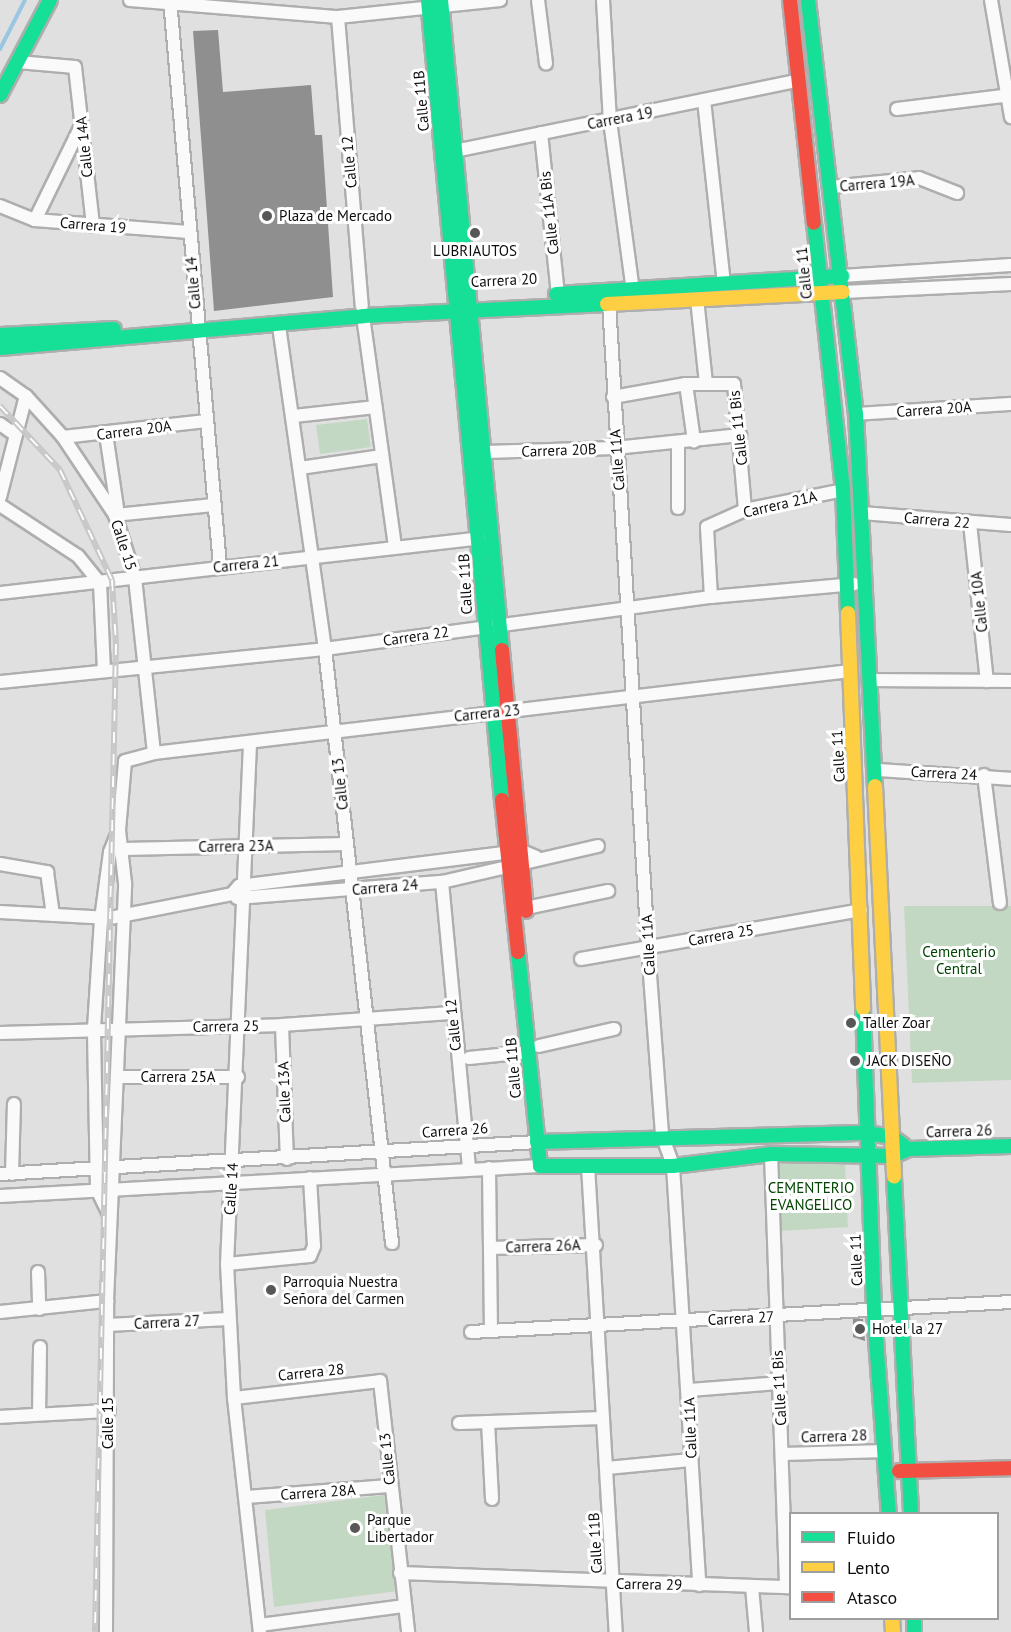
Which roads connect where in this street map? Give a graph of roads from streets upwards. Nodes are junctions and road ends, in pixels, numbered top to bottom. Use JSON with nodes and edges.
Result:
{"nodes":[{"id":1,"x":50,"y":0,"type":"edge"},
{"id":2,"x":130,"y":0,"type":"edge"},
{"id":3,"x":310,"y":0,"type":"edge"},
{"id":4,"x":500,"y":0,"type":"edge"},
{"id":5,"x":538,"y":0,"type":"edge"},
{"id":6,"x":603,"y":0,"type":"edge"},
{"id":7,"x":790,"y":0,"type":"edge"},
{"id":8,"x":808,"y":0,"type":"edge"},
{"id":9,"x":991,"y":0,"type":"edge"},
{"id":10,"x":170,"y":2,"type":"edge"},
{"id":11,"x":435,"y":4,"type":"edge"},
{"id":12,"x":309,"y":14,"type":"junction"},
{"id":13,"x":338,"y":17,"type":"junction"},
{"id":14,"x":18,"y":62,"type":"junction"},
{"id":15,"x":546,"y":63,"type":"dead end"},
{"id":16,"x":797,"y":81,"type":"junction"},
{"id":17,"x":0,"y":95,"type":"edge"},
{"id":18,"x":1009,"y":95,"type":"edge"},
{"id":19,"x":704,"y":100,"type":"junction"},
{"id":20,"x":897,"y":108,"type":"dead end"},
{"id":21,"x":1011,"y":117,"type":"edge"},
{"id":22,"x":610,"y":121,"type":"junction"},
{"id":23,"x":82,"y":124,"type":"junction"},
{"id":24,"x":541,"y":133,"type":"junction"},
{"id":25,"x":448,"y":152,"type":"junction"},
{"id":26,"x":831,"y":187,"type":"junction"},
{"id":27,"x":957,"y":193,"type":"dead end"},
{"id":28,"x":0,"y":206,"type":"edge"},
{"id":29,"x":35,"y":220,"type":"junction"},
{"id":30,"x":93,"y":226,"type":"junction"},
{"id":31,"x":189,"y":232,"type":"junction"},
{"id":32,"x":1011,"y":264,"type":"edge"},
{"id":33,"x":842,"y":276,"type":"junction"},
{"id":34,"x":822,"y":277,"type":"junction"},
{"id":35,"x":724,"y":284,"type":"junction"},
{"id":36,"x":1011,"y":284,"type":"edge"},
{"id":37,"x":633,"y":292,"type":"junction"},
{"id":38,"x":843,"y":292,"type":"junction"},
{"id":39,"x":558,"y":294,"type":"junction"},
{"id":40,"x":823,"y":294,"type":"junction"},
{"id":41,"x":697,"y":300,"type":"junction"},
{"id":42,"x":609,"y":303,"type":"junction"},
{"id":43,"x":471,"y":304,"type":"junction"},
{"id":44,"x":456,"y":305,"type":"junction"},
{"id":45,"x":362,"y":311,"type":"junction"},
{"id":46,"x":279,"y":326,"type":"junction"},
{"id":47,"x":196,"y":329,"type":"junction"},
{"id":48,"x":0,"y":335,"type":"edge"},
{"id":49,"x":0,"y":348,"type":"edge"},
{"id":50,"x":0,"y":378,"type":"edge"},
{"id":51,"x":706,"y":383,"type":"junction"},
{"id":52,"x":686,"y":384,"type":"junction"},
{"id":53,"x":26,"y":396,"type":"junction"},
{"id":54,"x":613,"y":397,"type":"junction"},
{"id":55,"x":1011,"y":404,"type":"edge"},
{"id":56,"x":376,"y":407,"type":"junction"},
{"id":57,"x":856,"y":414,"type":"junction"},
{"id":58,"x":294,"y":416,"type":"junction"},
{"id":59,"x":206,"y":421,"type":"junction"},
{"id":60,"x":0,"y":424,"type":"edge"},
{"id":61,"x":106,"y":434,"type":"junction"},
{"id":62,"x":16,"y":435,"type":"junction"},
{"id":63,"x":740,"y":435,"type":"junction"},
{"id":64,"x":63,"y":437,"type":"junction"},
{"id":65,"x":694,"y":441,"type":"junction"},
{"id":66,"x":678,"y":444,"type":"junction"},
{"id":67,"x":615,"y":448,"type":"junction"},
{"id":68,"x":485,"y":452,"type":"junction"},
{"id":69,"x":382,"y":456,"type":"junction"},
{"id":70,"x":300,"y":468,"type":"junction"},
{"id":71,"x":843,"y":490,"type":"junction"},
{"id":72,"x":0,"y":497,"type":"edge"},
{"id":73,"x":0,"y":505,"type":"edge"},
{"id":74,"x":214,"y":505,"type":"junction"},
{"id":75,"x":678,"y":508,"type":"dead end"},
{"id":76,"x":745,"y":510,"type":"junction"},
{"id":77,"x":862,"y":513,"type":"junction"},
{"id":78,"x":116,"y":514,"type":"junction"},
{"id":79,"x":970,"y":523,"type":"junction"},
{"id":80,"x":1011,"y":525,"type":"edge"},
{"id":81,"x":486,"y":537,"type":"junction"},
{"id":82,"x":395,"y":547,"type":"junction"},
{"id":83,"x":311,"y":557,"type":"junction"},
{"id":84,"x":220,"y":566,"type":"junction"},
{"id":85,"x":135,"y":578,"type":"junction"},
{"id":86,"x":100,"y":583,"type":"junction"},
{"id":87,"x":867,"y":583,"type":"junction"},
{"id":88,"x":848,"y":584,"type":"junction"},
{"id":89,"x":0,"y":593,"type":"edge"},
{"id":90,"x":711,"y":597,"type":"junction"},
{"id":91,"x":627,"y":608,"type":"junction"},
{"id":92,"x":502,"y":625,"type":"junction"},
{"id":93,"x":484,"y":626,"type":"junction"},
{"id":94,"x":325,"y":649,"type":"junction"},
{"id":95,"x":147,"y":669,"type":"junction"},
{"id":96,"x":104,"y":670,"type":"junction"},
{"id":97,"x":850,"y":671,"type":"junction"},
{"id":98,"x":872,"y":680,"type":"junction"},
{"id":99,"x":987,"y":681,"type":"junction"},
{"id":100,"x":1011,"y":681,"type":"edge"},
{"id":101,"x":0,"y":682,"type":"edge"},
{"id":102,"x":635,"y":697,"type":"junction"},
{"id":103,"x":500,"y":712,"type":"junction"},
{"id":104,"x":334,"y":731,"type":"junction"},
{"id":105,"x":250,"y":744,"type":"junction"},
{"id":106,"x":154,"y":753,"type":"junction"},
{"id":107,"x":125,"y":761,"type":"joint"},
{"id":108,"x":877,"y":770,"type":"junction"},
{"id":109,"x":984,"y":776,"type":"junction"},
{"id":110,"x":1011,"y":779,"type":"edge"},
{"id":111,"x":119,"y":830,"type":"junction"},
{"id":112,"x":347,"y":844,"type":"junction"},
{"id":113,"x":248,"y":846,"type":"junction"},
{"id":114,"x":598,"y":846,"type":"dead end"},
{"id":115,"x":124,"y":849,"type":"junction"},
{"id":116,"x":521,"y":859,"type":"junction"},
{"id":117,"x":0,"y":864,"type":"edge"},
{"id":118,"x":350,"y":874,"type":"junction"},
{"id":119,"x":442,"y":882,"type":"junction"},
{"id":120,"x":245,"y":886,"type":"junction"},
{"id":121,"x":352,"y":890,"type":"junction"},
{"id":122,"x":608,"y":891,"type":"dead end"},
{"id":123,"x":232,"y":894,"type":"junction"},
{"id":124,"x":245,"y":900,"type":"junction"},
{"id":125,"x":1000,"y":903,"type":"dead end"},
{"id":126,"x":525,"y":908,"type":"junction"},
{"id":127,"x":861,"y":910,"type":"junction"},
{"id":128,"x":0,"y":912,"type":"edge"},
{"id":129,"x":123,"y":914,"type":"junction"},
{"id":130,"x":53,"y":915,"type":"junction"},
{"id":131,"x":101,"y":919,"type":"junction"},
{"id":132,"x":648,"y":948,"type":"junction"},
{"id":133,"x":581,"y":959,"type":"dead end"},
{"id":134,"x":451,"y":1013,"type":"junction"},
{"id":135,"x":366,"y":1020,"type":"junction"},
{"id":136,"x":240,"y":1025,"type":"junction"},
{"id":137,"x":282,"y":1025,"type":"junction"},
{"id":138,"x":94,"y":1028,"type":"junction"},
{"id":139,"x":118,"y":1028,"type":"junction"},
{"id":140,"x":614,"y":1029,"type":"dead end"},
{"id":141,"x":0,"y":1033,"type":"edge"},
{"id":142,"x":533,"y":1049,"type":"junction"},
{"id":143,"x":469,"y":1058,"type":"dead end"},
{"id":144,"x":117,"y":1077,"type":"junction"},
{"id":145,"x":238,"y":1077,"type":"junction"},
{"id":146,"x":14,"y":1104,"type":"dead end"},
{"id":147,"x":867,"y":1133,"type":"junction"},
{"id":148,"x":662,"y":1135,"type":"junction"},
{"id":149,"x":892,"y":1137,"type":"junction"},
{"id":150,"x":542,"y":1141,"type":"junction"},
{"id":151,"x":467,"y":1146,"type":"junction"},
{"id":152,"x":1011,"y":1146,"type":"edge"},
{"id":153,"x":909,"y":1149,"type":"junction"},
{"id":154,"x":381,"y":1151,"type":"junction"},
{"id":155,"x":771,"y":1154,"type":"junction"},
{"id":156,"x":869,"y":1155,"type":"junction"},
{"id":157,"x":892,"y":1156,"type":"junction"},
{"id":158,"x":287,"y":1159,"type":"junction"},
{"id":159,"x":233,"y":1161,"type":"junction"},
{"id":160,"x":114,"y":1166,"type":"junction"},
{"id":161,"x":545,"y":1166,"type":"junction"},
{"id":162,"x":588,"y":1166,"type":"junction"},
{"id":163,"x":673,"y":1166,"type":"junction"},
{"id":164,"x":96,"y":1167,"type":"junction"},
{"id":165,"x":469,"y":1168,"type":"junction"},
{"id":166,"x":489,"y":1168,"type":"junction"},
{"id":167,"x":385,"y":1172,"type":"junction"},
{"id":168,"x":6,"y":1174,"type":"edge"},
{"id":169,"x":310,"y":1178,"type":"junction"},
{"id":170,"x":232,"y":1182,"type":"junction"},
{"id":171,"x":114,"y":1188,"type":"junction"},
{"id":172,"x":97,"y":1189,"type":"junction"},
{"id":173,"x":0,"y":1196,"type":"edge"},
{"id":174,"x":109,"y":1214,"type":"junction"},
{"id":175,"x":392,"y":1243,"type":"dead end"},
{"id":176,"x":596,"y":1245,"type":"junction"},
{"id":177,"x":490,"y":1248,"type":"junction"},
{"id":178,"x":226,"y":1264,"type":"junction"},
{"id":179,"x":38,"y":1272,"type":"dead end"},
{"id":180,"x":107,"y":1301,"type":"junction"},
{"id":181,"x":1011,"y":1302,"type":"edge"},
{"id":182,"x":39,"y":1309,"type":"junction"},
{"id":183,"x":901,"y":1310,"type":"junction"},
{"id":184,"x":874,"y":1311,"type":"junction"},
{"id":185,"x":0,"y":1312,"type":"edge"},
{"id":186,"x":775,"y":1316,"type":"junction"},
{"id":187,"x":228,"y":1319,"type":"junction"},
{"id":188,"x":685,"y":1321,"type":"junction"},
{"id":189,"x":107,"y":1325,"type":"junction"},
{"id":190,"x":599,"y":1325,"type":"junction"},
{"id":191,"x":490,"y":1331,"type":"junction"},
{"id":192,"x":471,"y":1332,"type":"dead end"},
{"id":193,"x":40,"y":1347,"type":"dead end"},
{"id":194,"x":779,"y":1383,"type":"junction"},
{"id":195,"x":689,"y":1390,"type":"junction"},
{"id":196,"x":379,"y":1393,"type":"joint"},
{"id":197,"x":234,"y":1398,"type":"junction"},
{"id":198,"x":109,"y":1411,"type":"junction"},
{"id":199,"x":39,"y":1414,"type":"junction"},
{"id":200,"x":0,"y":1417,"type":"edge"},
{"id":201,"x":603,"y":1418,"type":"junction"},
{"id":202,"x":488,"y":1422,"type":"junction"},
{"id":203,"x":459,"y":1423,"type":"dead end"},
{"id":204,"x":885,"y":1451,"type":"junction"},
{"id":205,"x":783,"y":1455,"type":"junction"},
{"id":206,"x":692,"y":1460,"type":"junction"},
{"id":207,"x":607,"y":1468,"type":"junction"},
{"id":208,"x":1011,"y":1468,"type":"edge"},
{"id":209,"x":909,"y":1471,"type":"junction"},
{"id":210,"x":888,"y":1472,"type":"junction"},
{"id":211,"x":390,"y":1486,"type":"junction"},
{"id":212,"x":246,"y":1497,"type":"junction"},
{"id":213,"x":492,"y":1499,"type":"dead end"},
{"id":214,"x":889,"y":1512,"type":"edge"},
{"id":215,"x":910,"y":1512,"type":"edge"},
{"id":216,"x":400,"y":1573,"type":"junction"},
{"id":217,"x":613,"y":1583,"type":"junction"},
{"id":218,"x":699,"y":1585,"type":"junction"},
{"id":219,"x":752,"y":1587,"type":"junction"},
{"id":220,"x":788,"y":1587,"type":"edge"},
{"id":221,"x":405,"y":1606,"type":"junction"},
{"id":222,"x":260,"y":1629,"type":"edge"},
{"id":223,"x":106,"y":1632,"type":"edge"},
{"id":224,"x":408,"y":1632,"type":"edge"},
{"id":225,"x":616,"y":1632,"type":"edge"},
{"id":226,"x":756,"y":1632,"type":"edge"}],
"edges":[{"from":1,"to":14,"type":"street"},
{"from":2,"to":10,"type":"street"},
{"from":3,"to":12,"type":"street"},
{"from":4,"to":11,"type":"street"},
{"from":5,"to":15,"type":"street"},
{"from":6,"to":22,"type":"street"},
{"from":7,"to":16,"type":"street","name":"Calle 11"},
{"from":8,"to":26,"type":"street"},
{"from":9,"to":18,"type":"street"},
{"from":10,"to":12,"type":"street"},
{"from":10,"to":31,"type":"street","name":"Calle 14"},
{"from":11,"to":13,"type":"street"},
{"from":11,"to":25,"type":"street","name":"Calle 11B"},
{"from":12,"to":13,"type":"street"},
{"from":13,"to":45,"type":"street","name":"Calle 12"},
{"from":14,"to":17,"type":"street"},
{"from":14,"to":23,"type":"street","name":"Calle 14A"},
{"from":16,"to":19,"type":"street","name":"Carrera 19"},
{"from":16,"to":34,"type":"street","name":"Calle 11"},
{"from":18,"to":20,"type":"street"},
{"from":18,"to":21,"type":"street"},
{"from":19,"to":22,"type":"street","name":"Carrera 19"},
{"from":19,"to":35,"type":"street"},
{"from":22,"to":24,"type":"street","name":"Carrera 19"},
{"from":22,"to":37,"type":"street"},
{"from":23,"to":29,"type":"street"},
{"from":23,"to":30,"type":"street","name":"Calle 14A"},
{"from":24,"to":25,"type":"street","name":"Carrera 19"},
{"from":24,"to":39,"type":"street","name":"Calle 11A Bis"},
{"from":25,"to":43,"type":"street","name":"Calle 11B"},
{"from":25,"to":44,"type":"street","name":"Calle 11B"},
{"from":26,"to":27,"type":"street","name":"Carrera 19A"},
{"from":26,"to":33,"type":"street"},
{"from":28,"to":29,"type":"street","name":"Carrera 19"},
{"from":29,"to":30,"type":"street","name":"Carrera 19"},
{"from":30,"to":31,"type":"street","name":"Carrera 19"},
{"from":31,"to":47,"type":"street","name":"Calle 14"},
{"from":32,"to":33,"type":"street","name":"Carrera 20"},
{"from":33,"to":34,"type":"street","name":"Carrera 20"},
{"from":33,"to":38,"type":"street"},
{"from":34,"to":35,"type":"street","name":"Carrera 20"},
{"from":34,"to":40,"type":"street","name":"Calle 11"},
{"from":35,"to":37,"type":"street","name":"Carrera 20"},
{"from":36,"to":38,"type":"street","name":"Carrera 20"},
{"from":37,"to":39,"type":"street","name":"Carrera 20"},
{"from":38,"to":40,"type":"street","name":"Carrera 20"},
{"from":38,"to":57,"type":"street"},
{"from":39,"to":43,"type":"street","name":"Carrera 20"},
{"from":40,"to":41,"type":"street","name":"Carrera 20"},
{"from":40,"to":71,"type":"street","name":"Calle 11"},
{"from":41,"to":42,"type":"street","name":"Carrera 20"},
{"from":41,"to":51,"type":"street","name":"Calle 11 Bis"},
{"from":42,"to":43,"type":"street","name":"Carrera 20"},
{"from":42,"to":54,"type":"street","name":"Calle 11A"},
{"from":43,"to":44,"type":"street","name":"Carrera 20"},
{"from":43,"to":68,"type":"street","name":"Calle 11B"},
{"from":44,"to":45,"type":"street","name":"Carrera 20"},
{"from":44,"to":81,"type":"street","name":"Calle 11B"},
{"from":45,"to":46,"type":"street","name":"Carrera 20"},
{"from":45,"to":47,"type":"street","name":"Carrera 20"},
{"from":45,"to":56,"type":"street","name":"Calle 12"},
{"from":46,"to":47,"type":"street","name":"Carrera 20"},
{"from":46,"to":58,"type":"street","name":"Calle 13"},
{"from":47,"to":48,"type":"street","name":"Carrera 20"},
{"from":47,"to":49,"type":"street","name":"Carrera 20"},
{"from":47,"to":59,"type":"street","name":"Calle 14"},
{"from":50,"to":53,"type":"street","name":"Calle 15"},
{"from":51,"to":52,"type":"street"},
{"from":51,"to":63,"type":"street","name":"Calle 11 Bis"},
{"from":52,"to":54,"type":"street"},
{"from":52,"to":65,"type":"street"},
{"from":53,"to":62,"type":"street"},
{"from":53,"to":64,"type":"street","name":"Calle 15"},
{"from":54,"to":67,"type":"street","name":"Calle 11A"},
{"from":55,"to":57,"type":"street","name":"Carrera 20A"},
{"from":56,"to":58,"type":"street"},
{"from":56,"to":69,"type":"street","name":"Calle 12"},
{"from":57,"to":77,"type":"street"},
{"from":58,"to":70,"type":"street","name":"Calle 13"},
{"from":59,"to":61,"type":"street","name":"Carrera 20A"},
{"from":59,"to":74,"type":"street","name":"Calle 14"},
{"from":60,"to":62,"type":"street"},
{"from":61,"to":64,"type":"street","name":"Carrera 20A"},
{"from":61,"to":78,"type":"street"},
{"from":62,"to":72,"type":"street"},
{"from":63,"to":65,"type":"street","name":"Carrera 20B"},
{"from":63,"to":76,"type":"street","name":"Calle 11 Bis"},
{"from":64,"to":78,"type":"street","name":"Calle 15"},
{"from":65,"to":66,"type":"street","name":"Carrera 20B"},
{"from":66,"to":67,"type":"street","name":"Carrera 20B"},
{"from":66,"to":75,"type":"street"},
{"from":67,"to":68,"type":"street","name":"Carrera 20B"},
{"from":67,"to":91,"type":"street","name":"Calle 11A"},
{"from":68,"to":81,"type":"street","name":"Calle 11B"},
{"from":69,"to":70,"type":"street"},
{"from":69,"to":82,"type":"street","name":"Calle 12"},
{"from":70,"to":83,"type":"street","name":"Calle 13"},
{"from":71,"to":76,"type":"street","name":"Carrera 21A"},
{"from":71,"to":88,"type":"street","name":"Calle 11"},
{"from":73,"to":86,"type":"street"},
{"from":74,"to":78,"type":"street"},
{"from":74,"to":84,"type":"street","name":"Calle 14"},
{"from":76,"to":90,"type":"street","name":"Carrera 21A"},
{"from":77,"to":79,"type":"street","name":"Carrera 22"},
{"from":77,"to":87,"type":"street"},
{"from":78,"to":85,"type":"street","name":"Calle 15"},
{"from":79,"to":80,"type":"street","name":"Carrera 22"},
{"from":79,"to":99,"type":"street","name":"Calle 10A"},
{"from":81,"to":82,"type":"street","name":"Carrera 21"},
{"from":81,"to":92,"type":"street","name":"Calle 11B"},
{"from":81,"to":93,"type":"street","name":"Calle 11B"},
{"from":82,"to":83,"type":"street","name":"Carrera 21"},
{"from":83,"to":84,"type":"street","name":"Carrera 21"},
{"from":83,"to":94,"type":"street","name":"Calle 13"},
{"from":84,"to":85,"type":"street","name":"Carrera 21"},
{"from":85,"to":86,"type":"street","name":"Carrera 21"},
{"from":85,"to":95,"type":"street","name":"Calle 15"},
{"from":86,"to":89,"type":"street","name":"Carrera 21"},
{"from":86,"to":96,"type":"street"},
{"from":87,"to":88,"type":"street","name":"Carrera 22"},
{"from":87,"to":98,"type":"street"},
{"from":88,"to":90,"type":"street","name":"Carrera 22"},
{"from":88,"to":97,"type":"street","name":"Calle 11"},
{"from":90,"to":91,"type":"street","name":"Carrera 22"},
{"from":91,"to":92,"type":"street","name":"Carrera 22"},
{"from":91,"to":102,"type":"street","name":"Calle 11A"},
{"from":92,"to":93,"type":"street","name":"Carrera 22"},
{"from":92,"to":103,"type":"street","name":"Calle 11B"},
{"from":93,"to":94,"type":"street","name":"Carrera 22"},
{"from":93,"to":103,"type":"street","name":"Calle 11B"},
{"from":94,"to":95,"type":"street","name":"Carrera 22"},
{"from":94,"to":104,"type":"street","name":"Calle 13"},
{"from":95,"to":96,"type":"street","name":"Carrera 22"},
{"from":95,"to":106,"type":"street","name":"Calle 15"},
{"from":96,"to":101,"type":"street","name":"Carrera 22"},
{"from":97,"to":102,"type":"street","name":"Carrera 23"},
{"from":97,"to":127,"type":"street","name":"Calle 11"},
{"from":98,"to":99,"type":"street"},
{"from":98,"to":108,"type":"street"},
{"from":99,"to":100,"type":"street"},
{"from":102,"to":103,"type":"street","name":"Carrera 23"},
{"from":102,"to":132,"type":"street","name":"Calle 11A"},
{"from":103,"to":104,"type":"street","name":"Carrera 23"},
{"from":103,"to":116,"type":"street","name":"Calle 11B"},
{"from":104,"to":105,"type":"street","name":"Carrera 23"},
{"from":104,"to":112,"type":"street","name":"Calle 13"},
{"from":105,"to":106,"type":"street","name":"Carrera 23"},
{"from":105,"to":113,"type":"street","name":"Calle 14"},
{"from":106,"to":107,"type":"street","name":"Carrera 23"},
{"from":107,"to":111,"type":"street","name":"Calle 15"},
{"from":108,"to":109,"type":"street","name":"Carrera 24"},
{"from":108,"to":149,"type":"street"},
{"from":109,"to":110,"type":"street","name":"Carrera 24"},
{"from":109,"to":125,"type":"street"},
{"from":111,"to":115,"type":"street","name":"Calle 15"},
{"from":111,"to":131,"type":"street","name":"Calle 15"},
{"from":112,"to":113,"type":"street","name":"Carrera 23A"},
{"from":112,"to":118,"type":"street","name":"Calle 13"},
{"from":113,"to":115,"type":"street","name":"Carrera 23A"},
{"from":113,"to":120,"type":"street","name":"Calle 14"},
{"from":114,"to":116,"type":"street","name":"Carrera 24"},
{"from":115,"to":129,"type":"street","name":"Calle 15"},
{"from":116,"to":118,"type":"street","name":"Carrera 24"},
{"from":116,"to":119,"type":"street","name":"Carrera 24"},
{"from":116,"to":126,"type":"street","name":"Calle 11B"},
{"from":116,"to":142,"type":"street","name":"Calle 11B"},
{"from":117,"to":130,"type":"street"},
{"from":118,"to":120,"type":"street","name":"Carrera 24"},
{"from":118,"to":121,"type":"street","name":"Calle 13"},
{"from":119,"to":121,"type":"street","name":"Carrera 24"},
{"from":119,"to":134,"type":"street","name":"Calle 12"},
{"from":120,"to":123,"type":"street","name":"Carrera 24"},
{"from":120,"to":124,"type":"street","name":"Calle 14"},
{"from":121,"to":124,"type":"street","name":"Carrera 24"},
{"from":121,"to":135,"type":"street","name":"Calle 13"},
{"from":122,"to":126,"type":"street"},
{"from":123,"to":124,"type":"street"},
{"from":123,"to":129,"type":"street","name":"Carrera 24"},
{"from":124,"to":136,"type":"street","name":"Calle 14"},
{"from":126,"to":142,"type":"street","name":"Calle 11B"},
{"from":127,"to":132,"type":"street","name":"Carrera 25"},
{"from":127,"to":147,"type":"street","name":"Calle 11"},
{"from":128,"to":130,"type":"street","name":"Carrera 24"},
{"from":129,"to":131,"type":"street","name":"Carrera 24"},
{"from":129,"to":139,"type":"street","name":"Calle 15"},
{"from":130,"to":131,"type":"street","name":"Carrera 24"},
{"from":131,"to":138,"type":"street","name":"Calle 15"},
{"from":132,"to":133,"type":"street","name":"Carrera 25"},
{"from":132,"to":148,"type":"street","name":"Calle 11A"},
{"from":134,"to":135,"type":"street","name":"Carrera 25"},
{"from":134,"to":151,"type":"street","name":"Calle 12"},
{"from":135,"to":137,"type":"street","name":"Carrera 25"},
{"from":135,"to":154,"type":"street","name":"Calle 13"},
{"from":136,"to":137,"type":"street","name":"Carrera 25"},
{"from":136,"to":139,"type":"street","name":"Carrera 25"},
{"from":136,"to":145,"type":"street","name":"Calle 14"},
{"from":137,"to":158,"type":"street","name":"Calle 13A"},
{"from":138,"to":139,"type":"street","name":"Carrera 25"},
{"from":138,"to":141,"type":"street","name":"Carrera 25"},
{"from":138,"to":164,"type":"street","name":"Calle 15"},
{"from":139,"to":144,"type":"street","name":"Calle 15"},
{"from":140,"to":142,"type":"street"},
{"from":142,"to":143,"type":"street"},
{"from":142,"to":150,"type":"street","name":"Calle 11B"},
{"from":144,"to":145,"type":"street","name":"Carrera 25A"},
{"from":144,"to":160,"type":"street","name":"Calle 15"},
{"from":145,"to":159,"type":"street","name":"Calle 14"},
{"from":146,"to":168,"type":"street"},
{"from":147,"to":148,"type":"street","name":"Carrera 26"},
{"from":147,"to":149,"type":"street","name":"Carrera 26"},
{"from":147,"to":156,"type":"street","name":"Calle 11"},
{"from":148,"to":150,"type":"street","name":"Carrera 26"},
{"from":148,"to":163,"type":"street","name":"Calle 11A"},
{"from":149,"to":153,"type":"street","name":"Carrera 26"},
{"from":149,"to":157,"type":"street"},
{"from":150,"to":151,"type":"street","name":"Carrera 26"},
{"from":150,"to":161,"type":"street","name":"Calle 11B"},
{"from":151,"to":154,"type":"street","name":"Carrera 26"},
{"from":151,"to":165,"type":"street","name":"Calle 12"},
{"from":152,"to":153,"type":"street","name":"Carrera 26"},
{"from":153,"to":157,"type":"street","name":"Carrera 26"},
{"from":154,"to":158,"type":"street","name":"Carrera 26"},
{"from":154,"to":167,"type":"street","name":"Calle 13"},
{"from":155,"to":156,"type":"street","name":"Carrera 26"},
{"from":155,"to":163,"type":"street","name":"Carrera 26"},
{"from":155,"to":186,"type":"street","name":"Calle 11 Bis"},
{"from":156,"to":157,"type":"street","name":"Carrera 26"},
{"from":156,"to":184,"type":"street","name":"Calle 11"},
{"from":157,"to":183,"type":"street"},
{"from":158,"to":159,"type":"street","name":"Carrera 26"},
{"from":159,"to":160,"type":"street","name":"Carrera 26"},
{"from":159,"to":170,"type":"street","name":"Calle 14"},
{"from":160,"to":164,"type":"street","name":"Carrera 26"},
{"from":160,"to":171,"type":"street","name":"Calle 15"},
{"from":161,"to":162,"type":"street","name":"Carrera 26"},
{"from":161,"to":166,"type":"street","name":"Carrera 26"},
{"from":162,"to":163,"type":"street","name":"Carrera 26"},
{"from":162,"to":176,"type":"street","name":"Calle 11B"},
{"from":163,"to":188,"type":"street","name":"Calle 11A"},
{"from":164,"to":168,"type":"street","name":"Carrera 26"},
{"from":164,"to":172,"type":"street","name":"Calle 15"},
{"from":165,"to":166,"type":"street","name":"Carrera 26"},
{"from":165,"to":167,"type":"street","name":"Carrera 26"},
{"from":166,"to":177,"type":"street"},
{"from":167,"to":169,"type":"street","name":"Carrera 26"},
{"from":167,"to":175,"type":"street","name":"Calle 13"},
{"from":169,"to":170,"type":"street","name":"Carrera 26"},
{"from":169,"to":178,"type":"street"},
{"from":170,"to":171,"type":"street","name":"Carrera 26"},
{"from":170,"to":178,"type":"street","name":"Calle 14"},
{"from":171,"to":172,"type":"street","name":"Carrera 26"},
{"from":171,"to":174,"type":"street","name":"Calle 15"},
{"from":172,"to":173,"type":"street","name":"Carrera 26"},
{"from":172,"to":174,"type":"street","name":"Calle 15"},
{"from":174,"to":180,"type":"street","name":"Calle 15"},
{"from":176,"to":177,"type":"street","name":"Carrera 26A"},
{"from":176,"to":190,"type":"street","name":"Calle 11B"},
{"from":177,"to":191,"type":"street"},
{"from":178,"to":187,"type":"street","name":"Calle 14"},
{"from":179,"to":182,"type":"street"},
{"from":180,"to":182,"type":"street"},
{"from":180,"to":189,"type":"street","name":"Calle 15"},
{"from":181,"to":183,"type":"street","name":"Carrera 27"},
{"from":182,"to":185,"type":"street"},
{"from":183,"to":184,"type":"street","name":"Carrera 27"},
{"from":183,"to":209,"type":"street"},
{"from":184,"to":186,"type":"street","name":"Carrera 27"},
{"from":184,"to":204,"type":"street","name":"Calle 11"},
{"from":186,"to":188,"type":"street","name":"Carrera 27"},
{"from":186,"to":194,"type":"street","name":"Calle 11 Bis"},
{"from":187,"to":189,"type":"street","name":"Carrera 27"},
{"from":187,"to":197,"type":"street","name":"Calle 14"},
{"from":188,"to":190,"type":"street","name":"Carrera 27"},
{"from":188,"to":195,"type":"street","name":"Calle 11A"},
{"from":189,"to":198,"type":"street","name":"Calle 15"},
{"from":190,"to":191,"type":"street","name":"Carrera 27"},
{"from":190,"to":201,"type":"street","name":"Calle 11B"},
{"from":191,"to":192,"type":"street","name":"Carrera 27"},
{"from":193,"to":199,"type":"street"},
{"from":194,"to":195,"type":"street"},
{"from":194,"to":205,"type":"street","name":"Calle 11 Bis"},
{"from":195,"to":206,"type":"street","name":"Calle 11A"},
{"from":196,"to":197,"type":"street","name":"Carrera 28"},
{"from":196,"to":211,"type":"street","name":"Calle 13"},
{"from":197,"to":212,"type":"street","name":"Calle 14"},
{"from":198,"to":199,"type":"street"},
{"from":198,"to":223,"type":"street","name":"Calle 15"},
{"from":199,"to":200,"type":"street"},
{"from":201,"to":202,"type":"street"},
{"from":201,"to":207,"type":"street","name":"Calle 11B"},
{"from":202,"to":203,"type":"street"},
{"from":202,"to":213,"type":"street"},
{"from":204,"to":205,"type":"street","name":"Carrera 28"},
{"from":204,"to":210,"type":"street","name":"Calle 11"},
{"from":205,"to":220,"type":"street","name":"Calle 11 Bis"},
{"from":206,"to":207,"type":"street"},
{"from":206,"to":218,"type":"street","name":"Calle 11A"},
{"from":207,"to":217,"type":"street","name":"Calle 11B"},
{"from":208,"to":209,"type":"street"},
{"from":209,"to":210,"type":"street"},
{"from":209,"to":215,"type":"street"},
{"from":210,"to":214,"type":"street","name":"Calle 11"},
{"from":211,"to":212,"type":"street","name":"Carrera 28A"},
{"from":211,"to":216,"type":"street","name":"Calle 13"},
{"from":212,"to":222,"type":"street","name":"Calle 14"},
{"from":216,"to":217,"type":"street","name":"Carrera 29"},
{"from":216,"to":221,"type":"street","name":"Calle 13"},
{"from":217,"to":218,"type":"street","name":"Carrera 29"},
{"from":217,"to":225,"type":"street","name":"Calle 11B"},
{"from":218,"to":219,"type":"street","name":"Carrera 29"},
{"from":219,"to":220,"type":"street","name":"Carrera 29"},
{"from":219,"to":226,"type":"street"},
{"from":221,"to":222,"type":"street"},
{"from":221,"to":224,"type":"street","name":"Calle 13"}]}
